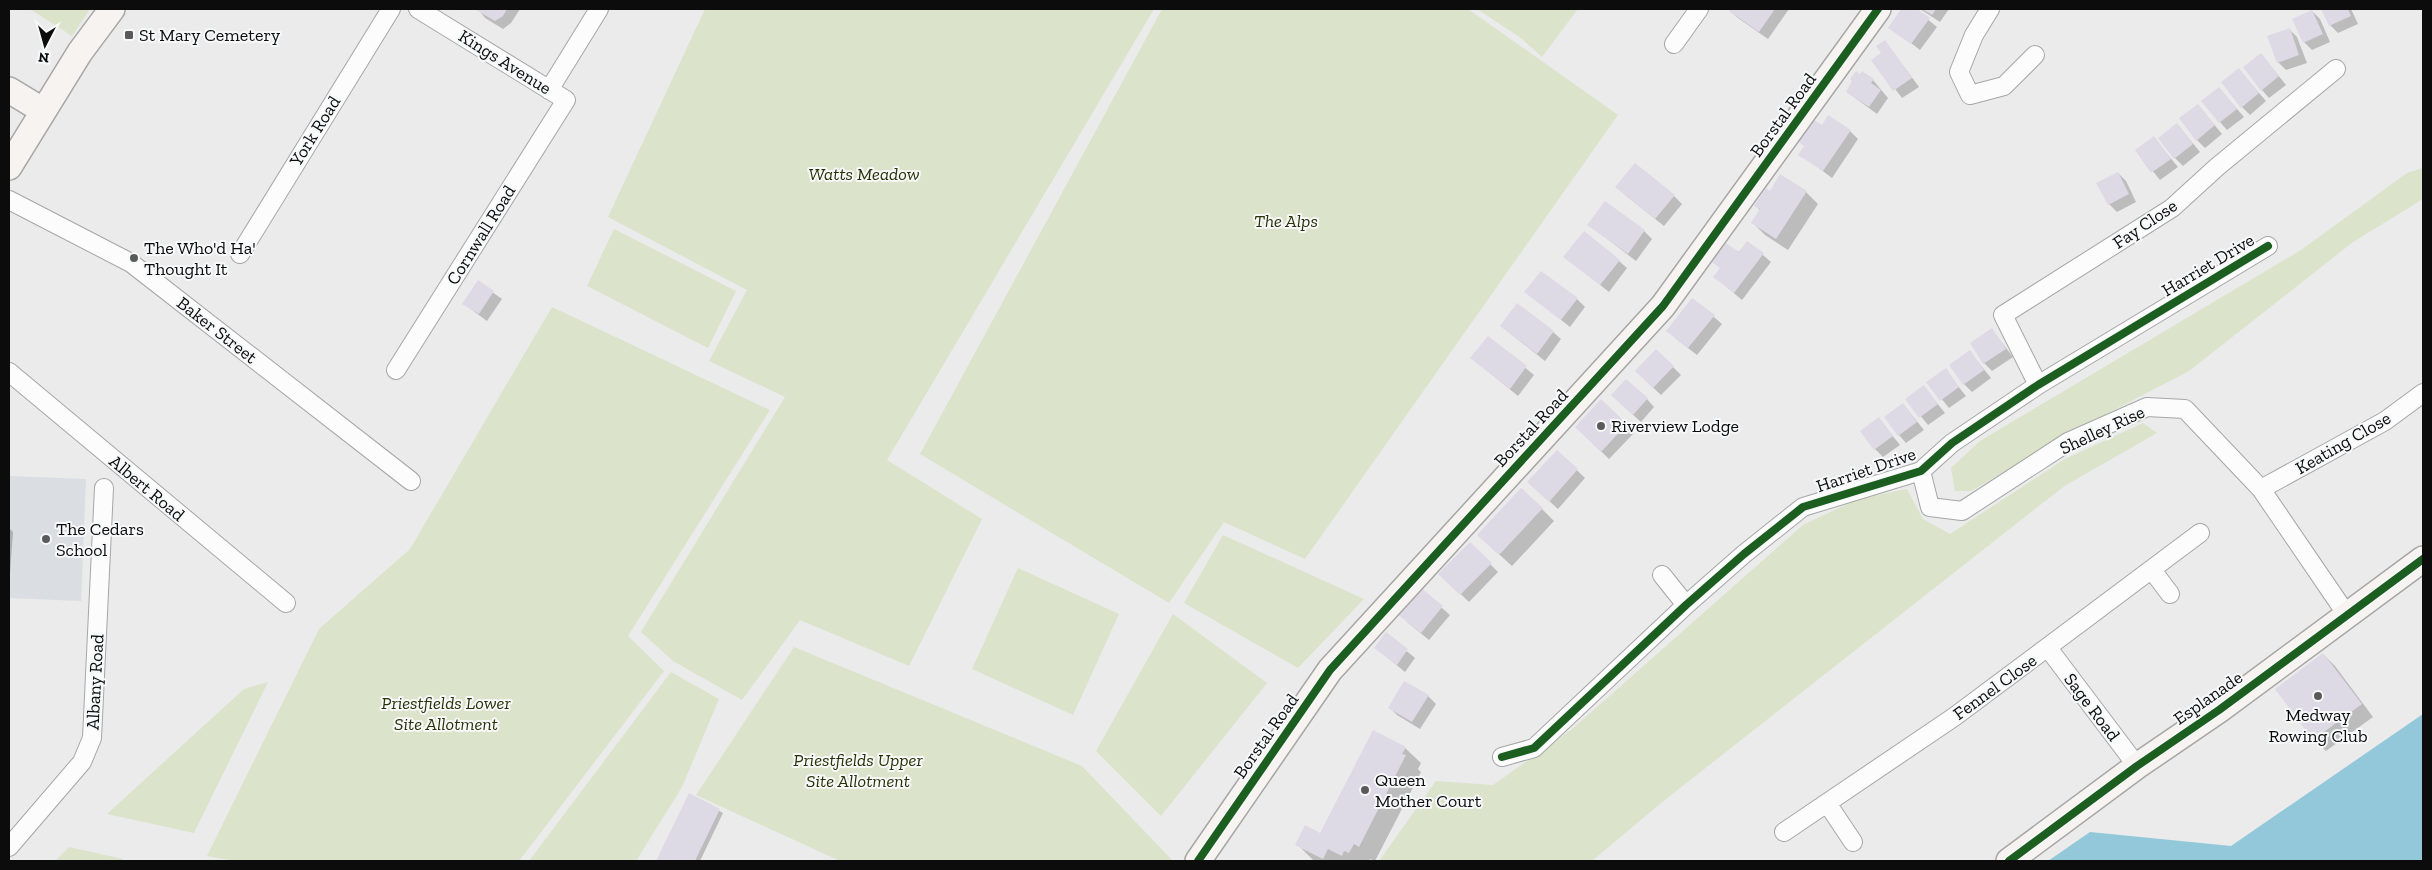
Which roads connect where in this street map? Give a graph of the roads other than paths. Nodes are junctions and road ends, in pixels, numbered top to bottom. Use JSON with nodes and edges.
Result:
{"nodes":[{"id":1,"x":112,"y":9,"type":"edge"},
{"id":2,"x":391,"y":9,"type":"edge"},
{"id":3,"x":418,"y":9,"type":"edge"},
{"id":4,"x":600,"y":9,"type":"edge"},
{"id":5,"x":1699,"y":9,"type":"edge"},
{"id":6,"x":1878,"y":9,"type":"edge"},
{"id":7,"x":1990,"y":9,"type":"edge"},
{"id":8,"x":1674,"y":44,"type":"dead end"},
{"id":9,"x":2034,"y":55,"type":"dead end"},
{"id":10,"x":2336,"y":69,"type":"dead end"},
{"id":11,"x":9,"y":90,"type":"edge"},
{"id":12,"x":550,"y":90,"type":"junction"},
{"id":13,"x":566,"y":100,"type":"joint"},
{"id":14,"x":42,"y":110,"type":"junction"},
{"id":15,"x":9,"y":167,"type":"edge"},
{"id":16,"x":9,"y":200,"type":"edge"},
{"id":17,"x":2268,"y":246,"type":"dead end"},
{"id":18,"x":240,"y":254,"type":"dead end"},
{"id":19,"x":396,"y":370,"type":"dead end"},
{"id":20,"x":9,"y":372,"type":"edge"},
{"id":21,"x":2038,"y":385,"type":"junction"},
{"id":22,"x":2423,"y":393,"type":"edge"},
{"id":23,"x":1921,"y":471,"type":"junction"},
{"id":24,"x":411,"y":482,"type":"dead end"},
{"id":25,"x":104,"y":488,"type":"dead end"},
{"id":26,"x":2260,"y":489,"type":"junction"},
{"id":27,"x":2200,"y":533,"type":"dead end"},
{"id":28,"x":2423,"y":559,"type":"edge"},
{"id":29,"x":2152,"y":570,"type":"junction"},
{"id":30,"x":1662,"y":575,"type":"dead end"},
{"id":31,"x":2170,"y":594,"type":"dead end"},
{"id":32,"x":286,"y":603,"type":"dead end"},
{"id":33,"x":1686,"y":606,"type":"junction"},
{"id":34,"x":2347,"y":615,"type":"junction"},
{"id":35,"x":2048,"y":648,"type":"junction"},
{"id":36,"x":1502,"y":757,"type":"dead end"},
{"id":37,"x":2137,"y":766,"type":"junction"},
{"id":38,"x":1827,"y":803,"type":"junction"},
{"id":39,"x":1784,"y":832,"type":"dead end"},
{"id":40,"x":1852,"y":842,"type":"dead end"},
{"id":41,"x":9,"y":847,"type":"edge"},
{"id":42,"x":1198,"y":861,"type":"edge"},
{"id":43,"x":2009,"y":861,"type":"edge"}],
"edges":[{"from":1,"to":14,"type":"street"},
{"from":2,"to":18,"type":"street","name":"York Road"},
{"from":3,"to":12,"type":"street","name":"Kings Avenue"},
{"from":4,"to":12,"type":"street"},
{"from":5,"to":8,"type":"street"},
{"from":6,"to":42,"type":"street","name":"Borstal Road"},
{"from":7,"to":9,"type":"street"},
{"from":10,"to":21,"type":"street","name":"Fay Close"},
{"from":11,"to":14,"type":"street"},
{"from":12,"to":13,"type":"street","name":"Kings Avenue"},
{"from":13,"to":19,"type":"street","name":"Cornwall Road"},
{"from":14,"to":15,"type":"street"},
{"from":16,"to":24,"type":"street","name":"Baker Street"},
{"from":17,"to":21,"type":"street","name":"Harriet Drive"},
{"from":20,"to":32,"type":"street","name":"Albert Road"},
{"from":21,"to":23,"type":"street","name":"Harriet Drive"},
{"from":22,"to":26,"type":"street","name":"Keating Close"},
{"from":23,"to":26,"type":"street","name":"Shelley Rise"},
{"from":23,"to":33,"type":"street","name":"Harriet Drive"},
{"from":25,"to":41,"type":"street","name":"Albany Road"},
{"from":26,"to":34,"type":"street","name":"Shelley Rise"},
{"from":27,"to":29,"type":"street","name":"Fennel Close"},
{"from":28,"to":34,"type":"street","name":"Esplanade"},
{"from":29,"to":31,"type":"street"},
{"from":29,"to":35,"type":"street","name":"Fennel Close"},
{"from":30,"to":33,"type":"street"},
{"from":33,"to":36,"type":"street","name":"Harriet Drive"},
{"from":34,"to":37,"type":"street","name":"Esplanade"},
{"from":35,"to":37,"type":"street","name":"Sage Road"},
{"from":35,"to":38,"type":"street","name":"Fennel Close"},
{"from":37,"to":43,"type":"street","name":"Esplanade"},
{"from":38,"to":39,"type":"street","name":"Fennel Close"},
{"from":38,"to":40,"type":"street"}]}
